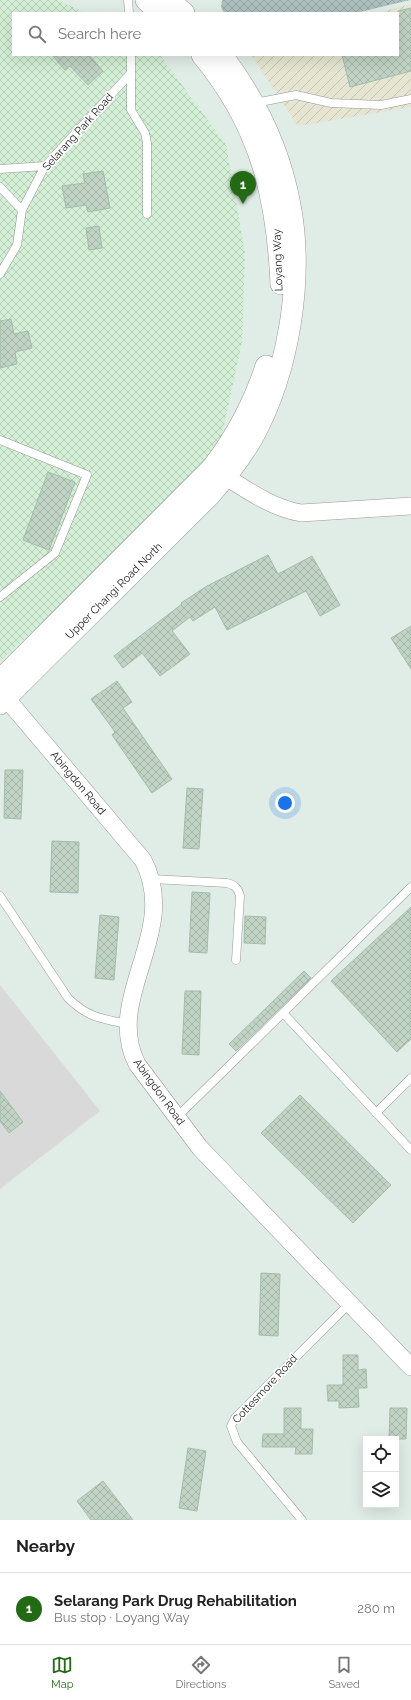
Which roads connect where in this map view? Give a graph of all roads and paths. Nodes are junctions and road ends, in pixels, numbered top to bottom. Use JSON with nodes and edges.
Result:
{"nodes":[{"id":1,"x":128,"y":0,"type":"edge"},
{"id":2,"x":146,"y":0,"type":"edge"},
{"id":3,"x":169,"y":0,"type":"edge"},
{"id":4,"x":129,"y":12,"type":"edge"},
{"id":5,"x":160,"y":12,"type":"edge"},
{"id":6,"x":183,"y":12,"type":"edge"},
{"id":7,"x":131,"y":56,"type":"edge"},
{"id":8,"x":203,"y":56,"type":"edge"},
{"id":9,"x":223,"y":56,"type":"edge"},
{"id":10,"x":131,"y":73,"type":"junction"},
{"id":11,"x":411,"y":99,"type":"edge"},
{"id":12,"x":254,"y":103,"type":"junction"},
{"id":13,"x":45,"y":166,"type":"junction"},
{"id":14,"x":0,"y":169,"type":"edge"},
{"id":15,"x":0,"y":187,"type":"edge"},
{"id":16,"x":22,"y":210,"type":"junction"},
{"id":17,"x":147,"y":214,"type":"dead end"},
{"id":18,"x":0,"y":274,"type":"edge"},
{"id":19,"x":0,"y":440,"type":"edge"},
{"id":20,"x":242,"y":455,"type":"joint"},
{"id":21,"x":219,"y":472,"type":"junction"},
{"id":22,"x":411,"y":506,"type":"edge"},
{"id":23,"x":0,"y":597,"type":"edge"},
{"id":24,"x":2,"y":687,"type":"edge"},
{"id":25,"x":152,"y":879,"type":"junction"},
{"id":26,"x":411,"y":887,"type":"edge"},
{"id":27,"x":0,"y":896,"type":"edge"},
{"id":28,"x":236,"y":960,"type":"dead end"},
{"id":29,"x":283,"y":1012,"type":"junction"},
{"id":30,"x":128,"y":1024,"type":"junction"},
{"id":31,"x":411,"y":1078,"type":"edge"},
{"id":32,"x":376,"y":1113,"type":"junction"},
{"id":33,"x":176,"y":1117,"type":"junction"},
{"id":34,"x":411,"y":1150,"type":"edge"},
{"id":35,"x":350,"y":1303,"type":"junction"},
{"id":36,"x":411,"y":1367,"type":"edge"},
{"id":37,"x":302,"y":1520,"type":"edge"}],
"edges":[{"from":1,"to":4,"type":"lane"},
{"from":2,"to":5,"type":"street"},
{"from":3,"to":6,"type":"street"},
{"from":7,"to":10,"type":"lane"},
{"from":8,"to":21,"type":"street","name":"Loyang Way"},
{"from":9,"to":12,"type":"street","name":"Loyang Way"},
{"from":10,"to":13,"type":"lane","name":"Selarang Park Road"},
{"from":10,"to":17,"type":"lane"},
{"from":11,"to":12,"type":"lane"},
{"from":12,"to":20,"type":"street","name":"Loyang Way"},
{"from":13,"to":14,"type":"lane"},
{"from":13,"to":16,"type":"lane","name":"Selarang Park Road"},
{"from":15,"to":16,"type":"lane"},
{"from":16,"to":18,"type":"lane","name":"Selarang Park Road"},
{"from":19,"to":23,"type":"lane"},
{"from":20,"to":21,"type":"street","name":"Upper Changi Road North"},
{"from":21,"to":22,"type":"street"},
{"from":21,"to":24,"type":"street","name":"Upper Changi Road North"},
{"from":24,"to":25,"type":"street","name":"Abingdon Road"},
{"from":25,"to":28,"type":"lane"},
{"from":25,"to":30,"type":"street","name":"Abingdon Road"},
{"from":26,"to":29,"type":"lane"},
{"from":27,"to":30,"type":"lane"},
{"from":29,"to":32,"type":"lane"},
{"from":29,"to":33,"type":"lane"},
{"from":30,"to":33,"type":"street","name":"Abingdon Road"},
{"from":31,"to":32,"type":"lane"},
{"from":32,"to":34,"type":"lane"},
{"from":33,"to":35,"type":"street","name":"Abingdon Road"},
{"from":35,"to":36,"type":"street","name":"Abingdon Road"},
{"from":35,"to":37,"type":"lane","name":"Cottesmore Road"}]}
